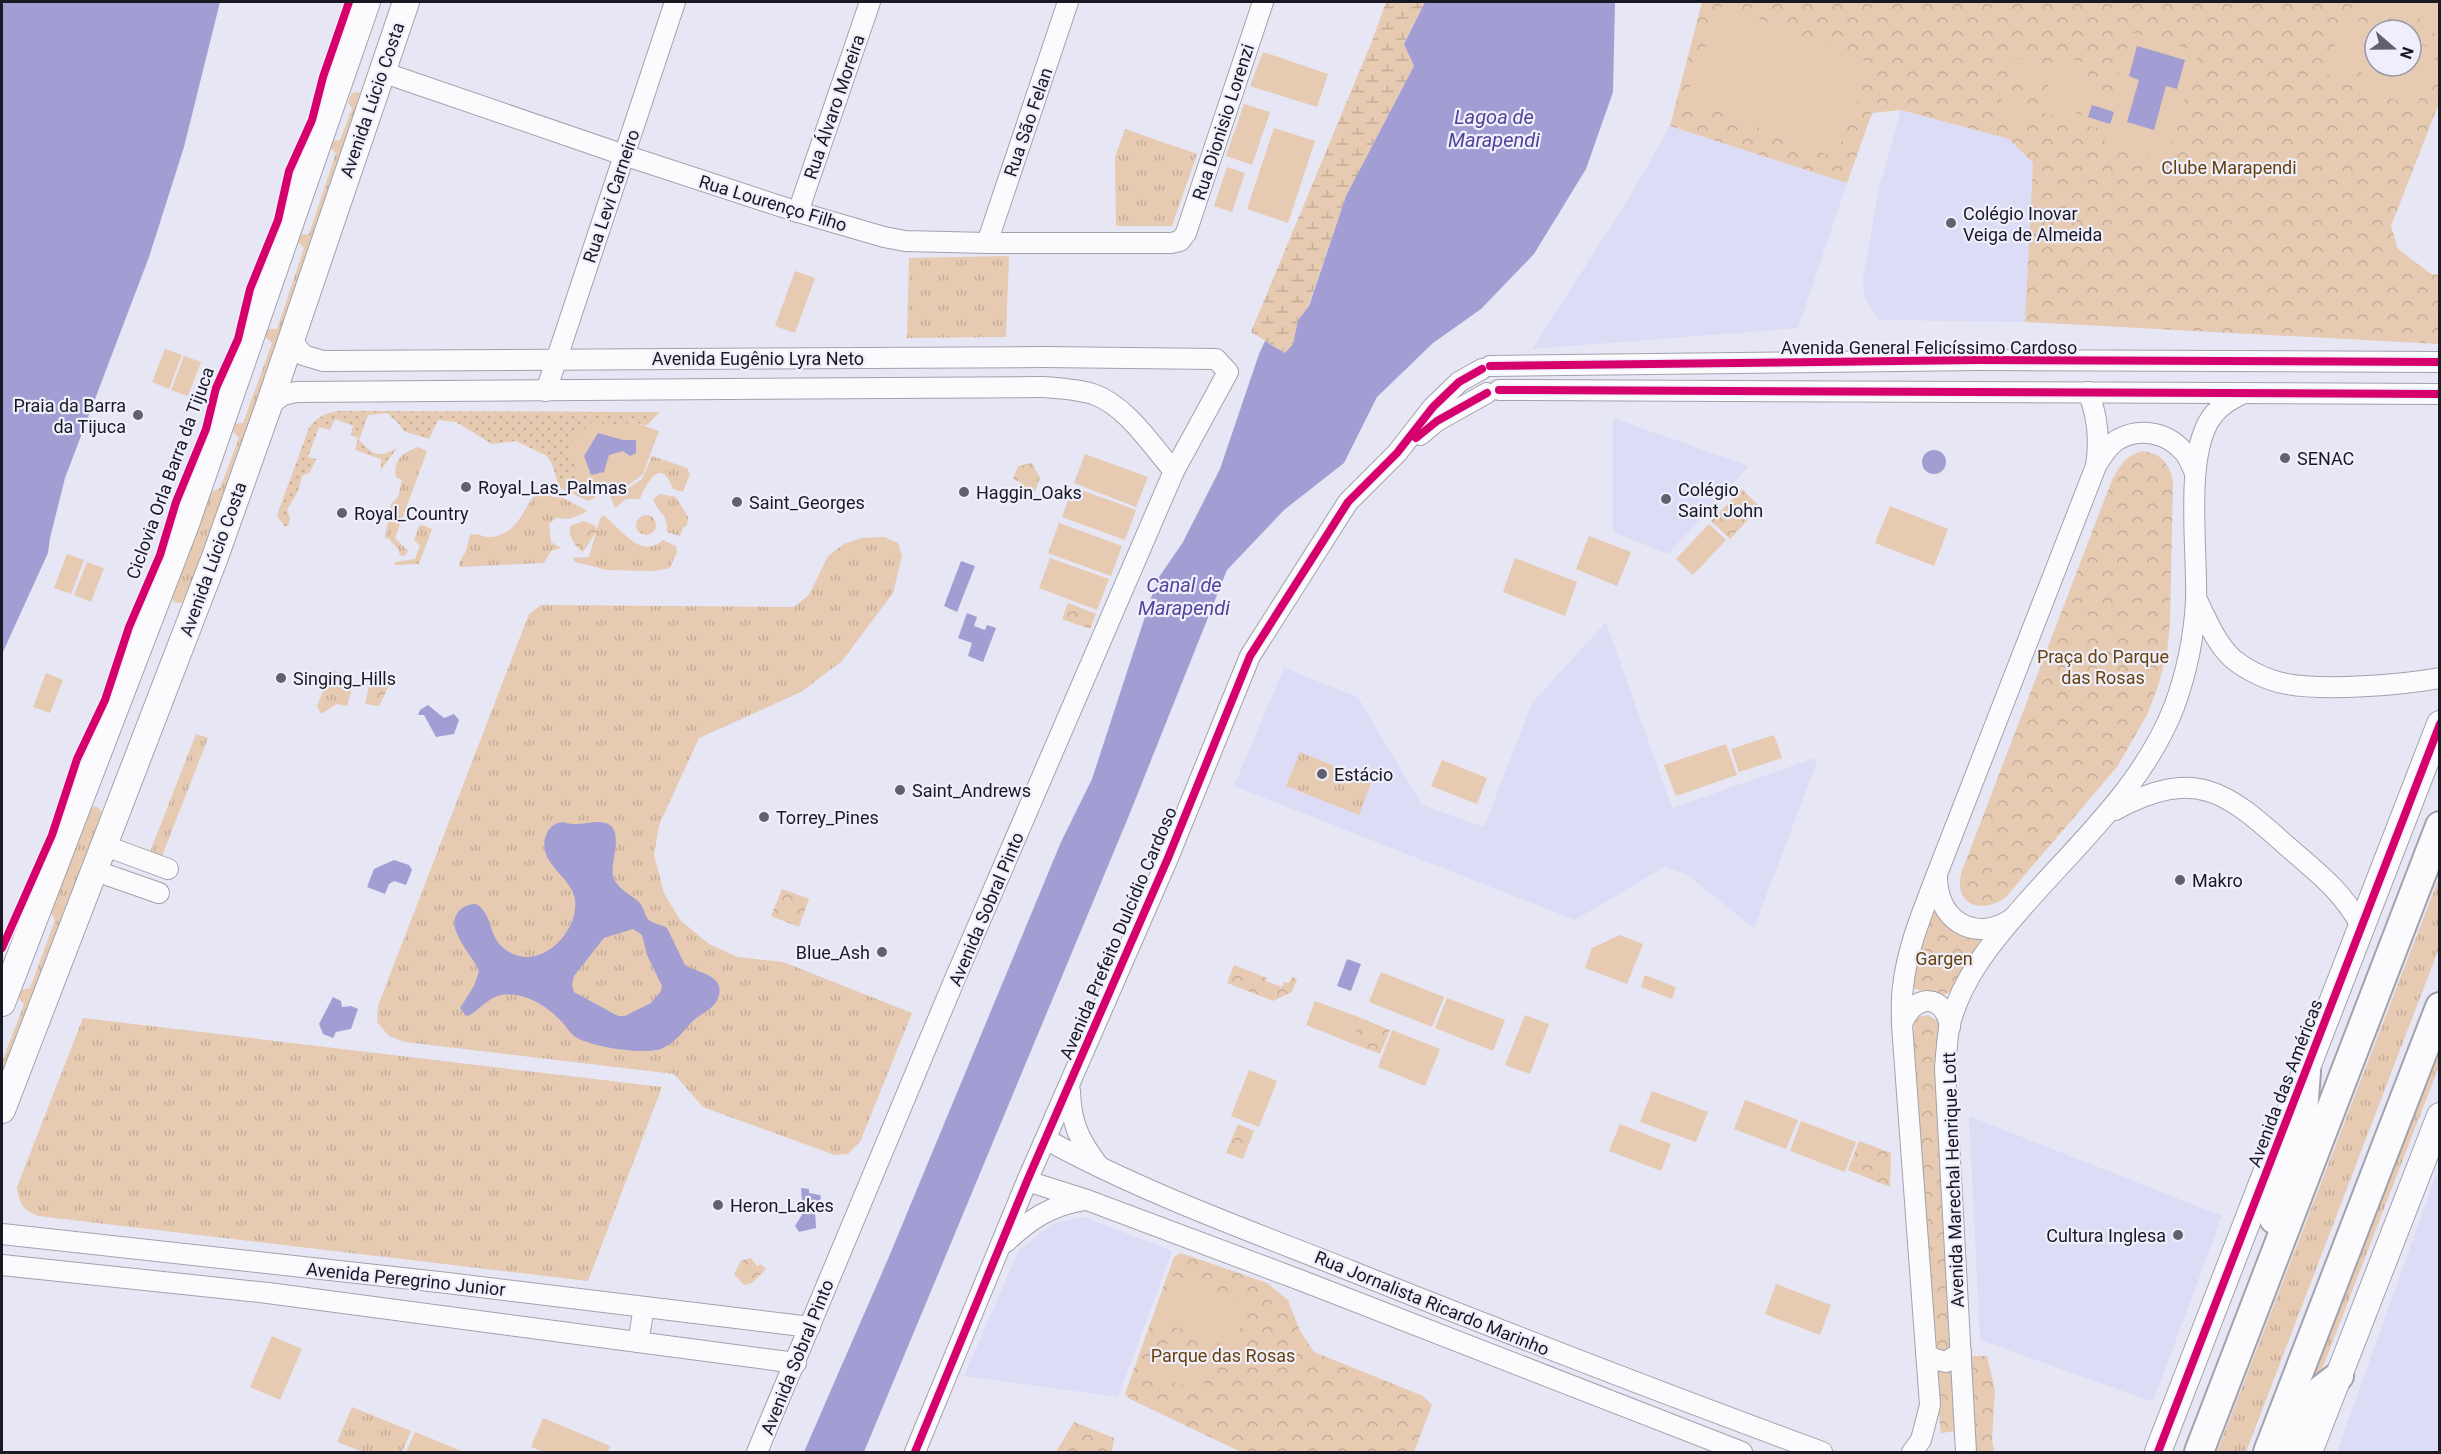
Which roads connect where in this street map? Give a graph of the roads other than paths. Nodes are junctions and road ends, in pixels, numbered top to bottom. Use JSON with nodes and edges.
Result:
{"nodes":[{"id":1,"x":367,"y":2,"type":"edge"},
{"id":2,"x":406,"y":2,"type":"edge"},
{"id":3,"x":675,"y":2,"type":"edge"},
{"id":4,"x":870,"y":2,"type":"edge"},
{"id":5,"x":1068,"y":2,"type":"edge"},
{"id":6,"x":1263,"y":2,"type":"edge"},
{"id":7,"x":382,"y":72,"type":"junction"},
{"id":8,"x":624,"y":155,"type":"junction"},
{"id":9,"x":798,"y":212,"type":"junction"},
{"id":10,"x":1180,"y":241,"type":"joint"},
{"id":11,"x":987,"y":243,"type":"junction"},
{"id":12,"x":291,"y":339,"type":"junction"},
{"id":13,"x":1043,"y":357,"type":"junction"},
{"id":14,"x":555,"y":359,"type":"junction"},
{"id":15,"x":787,"y":359,"type":"junction"},
{"id":16,"x":1996,"y":361,"type":"junction"},
{"id":17,"x":2439,"y":362,"type":"edge"},
{"id":18,"x":1675,"y":363,"type":"junction"},
{"id":19,"x":1798,"y":363,"type":"junction"},
{"id":20,"x":2285,"y":363,"type":"junction"},
{"id":21,"x":1486,"y":368,"type":"junction"},
{"id":22,"x":1228,"y":372,"type":"joint"},
{"id":23,"x":1041,"y":387,"type":"junction"},
{"id":24,"x":787,"y":389,"type":"junction"},
{"id":25,"x":1679,"y":390,"type":"junction"},
{"id":26,"x":546,"y":391,"type":"junction"},
{"id":27,"x":1493,"y":391,"type":"junction"},
{"id":28,"x":1799,"y":391,"type":"junction"},
{"id":29,"x":1994,"y":392,"type":"junction"},
{"id":30,"x":2088,"y":392,"type":"junction"},
{"id":31,"x":2244,"y":393,"type":"junction"},
{"id":32,"x":2288,"y":393,"type":"junction"},
{"id":33,"x":2439,"y":394,"type":"edge"},
{"id":34,"x":269,"y":405,"type":"junction"},
{"id":35,"x":1397,"y":453,"type":"junction"},
{"id":36,"x":2096,"y":466,"type":"junction"},
{"id":37,"x":1174,"y":471,"type":"junction"},
{"id":38,"x":2195,"y":473,"type":"junction"},
{"id":39,"x":186,"y":524,"type":"junction"},
{"id":40,"x":215,"y":557,"type":"junction"},
{"id":41,"x":2196,"y":598,"type":"junction"},
{"id":42,"x":2439,"y":678,"type":"edge"},
{"id":43,"x":2439,"y":724,"type":"edge"},
{"id":44,"x":2105,"y":816,"type":"junction"},
{"id":45,"x":2439,"y":826,"type":"edge"},
{"id":46,"x":103,"y":844,"type":"junction"},
{"id":47,"x":55,"y":864,"type":"junction"},
{"id":48,"x":168,"y":869,"type":"dead end"},
{"id":49,"x":93,"y":870,"type":"junction"},
{"id":50,"x":1937,"y":874,"type":"junction"},
{"id":51,"x":159,"y":893,"type":"dead end"},
{"id":52,"x":2010,"y":920,"type":"junction"},
{"id":53,"x":2362,"y":927,"type":"junction"},
{"id":54,"x":2,"y":1003,"type":"edge"},
{"id":55,"x":2439,"y":1007,"type":"edge"},
{"id":56,"x":1902,"y":1025,"type":"junction"},
{"id":57,"x":1950,"y":1027,"type":"junction"},
{"id":58,"x":2306,"y":1072,"type":"junction"},
{"id":59,"x":1070,"y":1086,"type":"junction"},
{"id":60,"x":2,"y":1110,"type":"edge"},
{"id":61,"x":2439,"y":1116,"type":"edge"},
{"id":62,"x":1047,"y":1140,"type":"junction"},
{"id":63,"x":1102,"y":1170,"type":"junction"},
{"id":64,"x":1027,"y":1181,"type":"junction"},
{"id":65,"x":1165,"y":1197,"type":"junction"},
{"id":66,"x":1087,"y":1200,"type":"junction"},
{"id":67,"x":1153,"y":1226,"type":"junction"},
{"id":68,"x":2,"y":1234,"type":"edge"},
{"id":69,"x":999,"y":1248,"type":"junction"},
{"id":70,"x":1311,"y":1255,"type":"junction"},
{"id":71,"x":2,"y":1265,"type":"edge"},
{"id":72,"x":1300,"y":1280,"type":"junction"},
{"id":73,"x":439,"y":1282,"type":"junction"},
{"id":74,"x":2262,"y":1291,"type":"junction"},
{"id":75,"x":644,"y":1307,"type":"junction"},
{"id":76,"x":434,"y":1314,"type":"junction"},
{"id":77,"x":810,"y":1327,"type":"junction"},
{"id":78,"x":1512,"y":1335,"type":"junction"},
{"id":79,"x":638,"y":1342,"type":"junction"},
{"id":80,"x":1960,"y":1352,"type":"junction"},
{"id":81,"x":1926,"y":1353,"type":"junction"},
{"id":82,"x":1503,"y":1360,"type":"junction"},
{"id":83,"x":796,"y":1363,"type":"junction"},
{"id":84,"x":2339,"y":1376,"type":"junction"},
{"id":85,"x":1733,"y":1420,"type":"junction"},
{"id":86,"x":1722,"y":1444,"type":"junction"},
{"id":87,"x":757,"y":1452,"type":"edge"},
{"id":88,"x":915,"y":1452,"type":"edge"},
{"id":89,"x":1742,"y":1452,"type":"edge"},
{"id":90,"x":1822,"y":1452,"type":"edge"},
{"id":91,"x":1912,"y":1452,"type":"edge"},
{"id":92,"x":1966,"y":1452,"type":"edge"},
{"id":93,"x":2158,"y":1452,"type":"edge"},
{"id":94,"x":2199,"y":1452,"type":"edge"},
{"id":95,"x":2268,"y":1452,"type":"edge"},
{"id":96,"x":2293,"y":1452,"type":"edge"},
{"id":97,"x":2309,"y":1452,"type":"edge"}],
"edges":[{"from":1,"to":39,"type":"main road","name":"Avenida Lúcio Costa"},
{"from":2,"to":7,"type":"main road","name":"Avenida Lúcio Costa"},
{"from":3,"to":8,"type":"street","name":"Rua Levi Carneiro"},
{"from":4,"to":9,"type":"street","name":"Rua Álvaro Moreira"},
{"from":5,"to":11,"type":"street","name":"Rua São Felan"},
{"from":6,"to":10,"type":"street","name":"Rua Dionisio Lorenzi"},
{"from":7,"to":8,"type":"street","name":"Rua Lourenço Filho"},
{"from":7,"to":12,"type":"main road","name":"Avenida Lúcio Costa"},
{"from":8,"to":9,"type":"street","name":"Rua Lourenço Filho"},
{"from":8,"to":14,"type":"street","name":"Rua Levi Carneiro"},
{"from":9,"to":11,"type":"street","name":"Rua Lourenço Filho"},
{"from":10,"to":11,"type":"street","name":"Rua Lourenço Filho"},
{"from":12,"to":14,"type":"street","name":"Avenida Eugênio Lyra Neto"},
{"from":12,"to":34,"type":"main road","name":"Avenida Lúcio Costa"},
{"from":13,"to":15,"type":"street","name":"Avenida Eugênio Lyra Neto"},
{"from":13,"to":22,"type":"street","name":"Avenida Eugênio Lyra Neto"},
{"from":13,"to":23,"type":"street"},
{"from":14,"to":15,"type":"street","name":"Avenida Eugênio Lyra Neto"},
{"from":14,"to":26,"type":"street","name":"Rua Levi Carneiro"},
{"from":15,"to":24,"type":"street"},
{"from":16,"to":19,"type":"street","name":"Avenida General Felicíssimo Cardoso"},
{"from":16,"to":20,"type":"street","name":"Avenida General Felicíssimo Cardoso"},
{"from":16,"to":29,"type":"street"},
{"from":17,"to":20,"type":"street","name":"Avenida General Felicíssimo Cardoso"},
{"from":18,"to":19,"type":"street","name":"Avenida General Felicíssimo Cardoso"},
{"from":18,"to":21,"type":"street","name":"Avenida General Felicíssimo Cardoso"},
{"from":18,"to":25,"type":"street"},
{"from":19,"to":28,"type":"street"},
{"from":20,"to":32,"type":"street"},
{"from":21,"to":27,"type":"street"},
{"from":21,"to":35,"type":"street"},
{"from":22,"to":37,"type":"street","name":"Avenida Sobral Pinto"},
{"from":23,"to":24,"type":"street","name":"Avenida Eugênio Lyra Neto"},
{"from":23,"to":37,"type":"street","name":"Avenida Eugênio Lyra Neto"},
{"from":24,"to":26,"type":"street","name":"Avenida Eugênio Lyra Neto"},
{"from":25,"to":27,"type":"street"},
{"from":25,"to":28,"type":"street"},
{"from":26,"to":34,"type":"street","name":"Avenida Eugênio Lyra Neto"},
{"from":27,"to":35,"type":"street"},
{"from":28,"to":29,"type":"street"},
{"from":29,"to":30,"type":"street"},
{"from":30,"to":31,"type":"street"},
{"from":30,"to":36,"type":"street","name":"Avenida Marechal Henrique Lott"},
{"from":31,"to":32,"type":"street"},
{"from":31,"to":38,"type":"street","name":"Avenida Marechal Henrique Lott"},
{"from":32,"to":33,"type":"street"},
{"from":34,"to":40,"type":"main road","name":"Avenida Lúcio Costa"},
{"from":35,"to":59,"type":"street","name":"Avenida Prefeito Dulcídio Cardoso"},
{"from":36,"to":38,"type":"street"},
{"from":36,"to":50,"type":"street","name":"Avenida Marechal Henrique Lott"},
{"from":37,"to":77,"type":"street","name":"Avenida Sobral Pinto"},
{"from":38,"to":41,"type":"street","name":"Avenida Marechal Henrique Lott"},
{"from":39,"to":40,"type":"main road"},
{"from":39,"to":47,"type":"main road","name":"Avenida Lúcio Costa"},
{"from":40,"to":46,"type":"main road","name":"Avenida Lúcio Costa"},
{"from":41,"to":42,"type":"street"},
{"from":41,"to":44,"type":"street","name":"Avenida Marechal Henrique Lott"},
{"from":43,"to":53,"type":"main road","name":"Avenida das Américas"},
{"from":44,"to":52,"type":"street","name":"Avenida Marechal Henrique Lott"},
{"from":44,"to":53,"type":"street"},
{"from":45,"to":74,"type":"highway"},
{"from":46,"to":47,"type":"main road"},
{"from":46,"to":48,"type":"street"},
{"from":46,"to":49,"type":"main road","name":"Avenida Lúcio Costa"},
{"from":47,"to":54,"type":"main road","name":"Avenida Lúcio Costa"},
{"from":49,"to":51,"type":"street"},
{"from":49,"to":60,"type":"main road","name":"Avenida Lúcio Costa"},
{"from":50,"to":52,"type":"street"},
{"from":50,"to":56,"type":"street","name":"Avenida Marechal Henrique Lott"},
{"from":52,"to":57,"type":"street","name":"Avenida Marechal Henrique Lott"},
{"from":53,"to":58,"type":"main road","name":"Avenida das Américas"},
{"from":55,"to":95,"type":"highway"},
{"from":56,"to":57,"type":"street"},
{"from":56,"to":81,"type":"street","name":"Avenida Marechal Henrique Lott"},
{"from":57,"to":80,"type":"street","name":"Avenida Marechal Henrique Lott"},
{"from":58,"to":74,"type":"highway"},
{"from":58,"to":93,"type":"main road","name":"Avenida das Américas"},
{"from":59,"to":62,"type":"street","name":"Avenida Prefeito Dulcídio Cardoso"},
{"from":59,"to":63,"type":"street"},
{"from":61,"to":84,"type":"main road"},
{"from":62,"to":63,"type":"street","name":"Rua Jornalista Ricardo Marinho"},
{"from":62,"to":64,"type":"street","name":"Avenida Prefeito Dulcídio Cardoso"},
{"from":63,"to":65,"type":"street","name":"Rua Jornalista Ricardo Marinho"},
{"from":64,"to":66,"type":"street","name":"Rua Jornalista Ricardo Marinho"},
{"from":64,"to":69,"type":"street","name":"Avenida Prefeito Dulcídio Cardoso"},
{"from":65,"to":67,"type":"street"},
{"from":65,"to":70,"type":"street","name":"Rua Jornalista Ricardo Marinho"},
{"from":66,"to":67,"type":"street","name":"Rua Jornalista Ricardo Marinho"},
{"from":66,"to":69,"type":"street"},
{"from":67,"to":72,"type":"street","name":"Rua Jornalista Ricardo Marinho"},
{"from":68,"to":73,"type":"street","name":"Avenida Peregrino Junior"},
{"from":69,"to":88,"type":"street","name":"Avenida Prefeito Dulcídio Cardoso"},
{"from":70,"to":72,"type":"street"},
{"from":70,"to":78,"type":"street","name":"Rua Jornalista Ricardo Marinho"},
{"from":71,"to":76,"type":"street","name":"Avenida Peregrino Junior"},
{"from":72,"to":82,"type":"street","name":"Rua Jornalista Ricardo Marinho"},
{"from":73,"to":75,"type":"street","name":"Avenida Peregrino Junior"},
{"from":73,"to":76,"type":"street"},
{"from":74,"to":94,"type":"highway"},
{"from":75,"to":77,"type":"street","name":"Avenida Peregrino Junior"},
{"from":75,"to":79,"type":"street"},
{"from":76,"to":79,"type":"street","name":"Avenida Peregrino Junior"},
{"from":77,"to":83,"type":"street","name":"Avenida Sobral Pinto"},
{"from":78,"to":82,"type":"street"},
{"from":78,"to":85,"type":"street","name":"Rua Jornalista Ricardo Marinho"},
{"from":79,"to":83,"type":"street","name":"Avenida Peregrino Junior"},
{"from":80,"to":81,"type":"street"},
{"from":80,"to":92,"type":"street","name":"Avenida Marechal Henrique Lott"},
{"from":81,"to":91,"type":"street","name":"Avenida Marechal Henrique Lott"},
{"from":82,"to":86,"type":"street","name":"Rua Jornalista Ricardo Marinho"},
{"from":83,"to":87,"type":"street","name":"Avenida Sobral Pinto"},
{"from":84,"to":96,"type":"highway"},
{"from":84,"to":97,"type":"main road"},
{"from":85,"to":86,"type":"street"},
{"from":85,"to":90,"type":"street","name":"Rua Jornalista Ricardo Marinho"},
{"from":86,"to":89,"type":"street","name":"Rua Jornalista Ricardo Marinho"}]}
